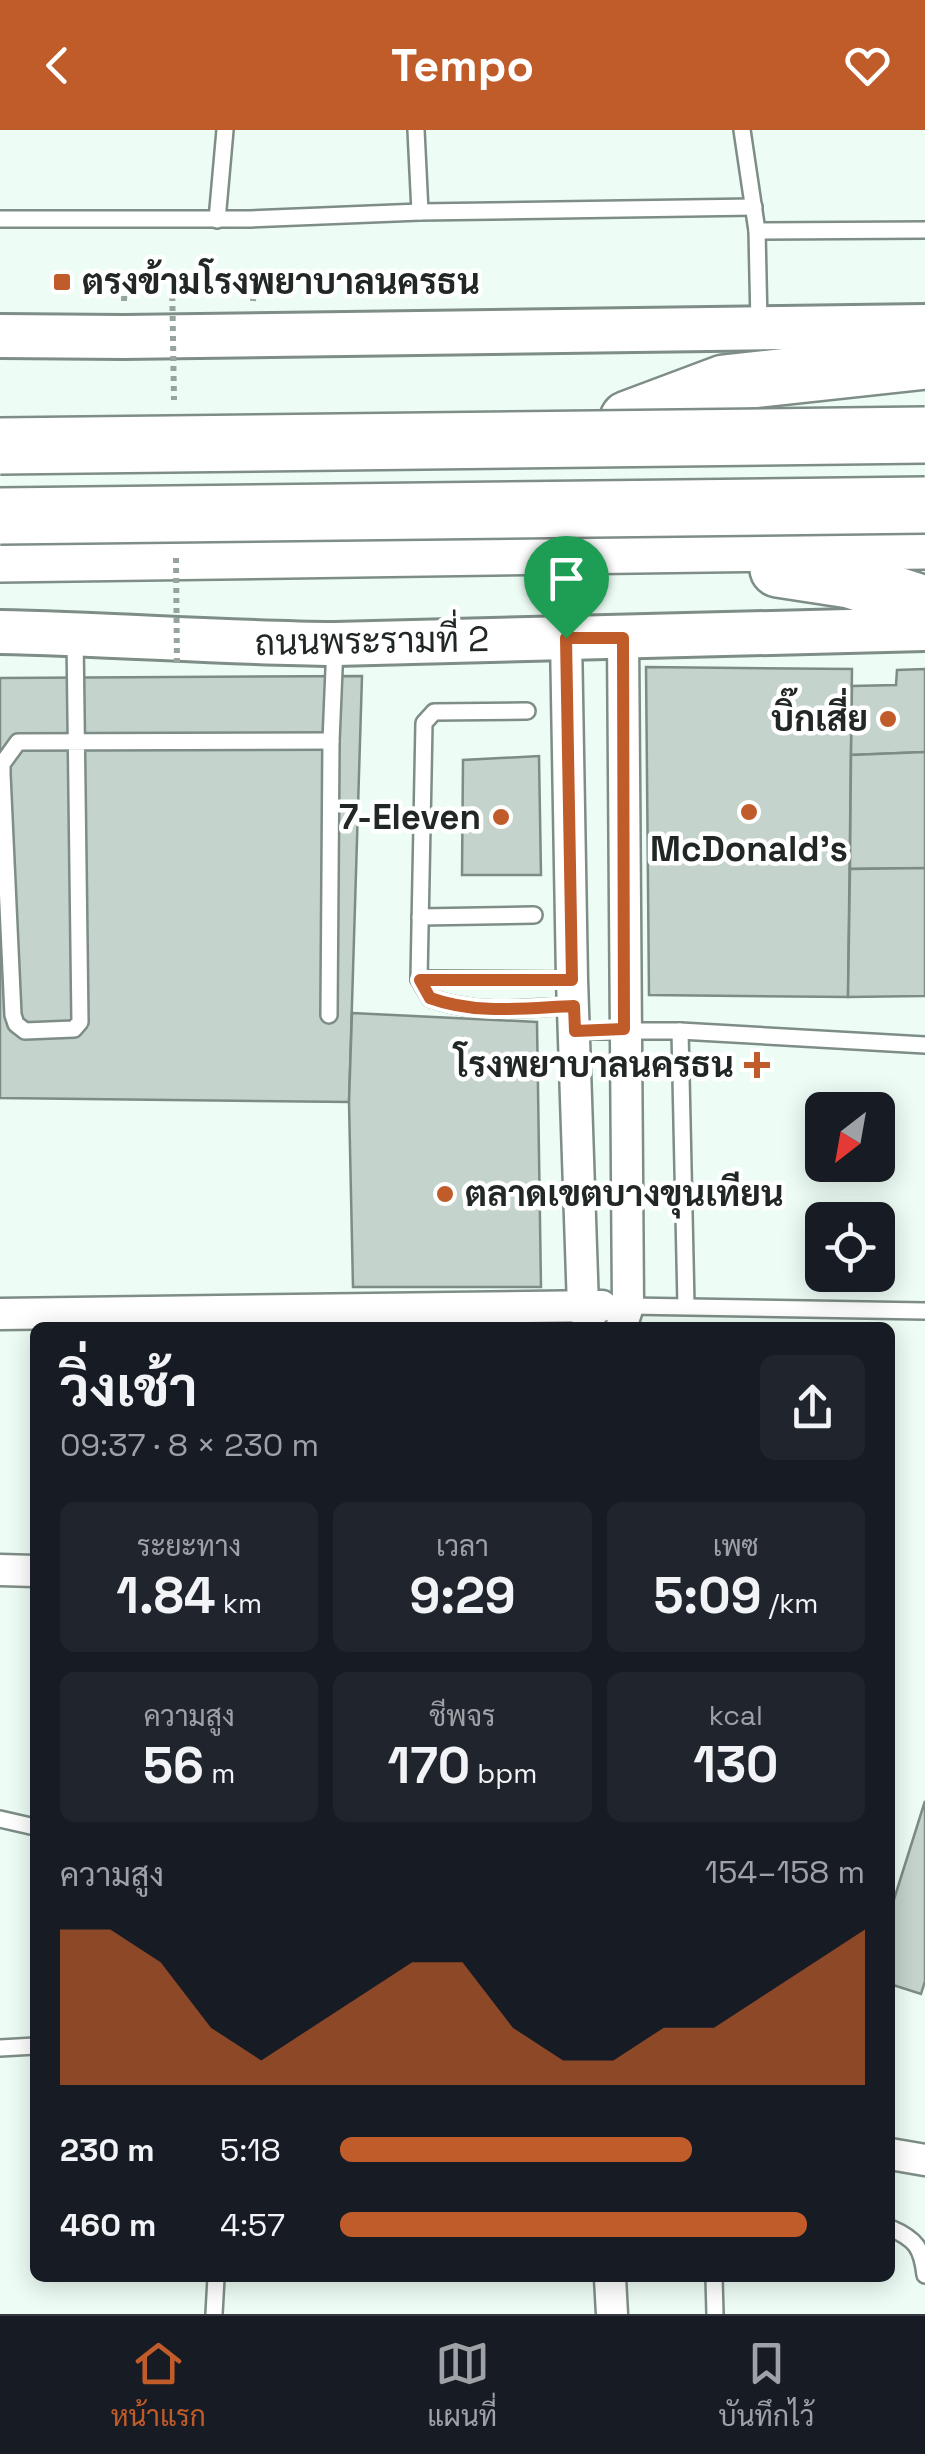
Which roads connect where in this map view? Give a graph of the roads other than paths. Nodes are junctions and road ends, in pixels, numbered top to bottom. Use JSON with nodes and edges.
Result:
{"nodes":[{"id":1,"x":224,"y":130,"type":"edge"},
{"id":2,"x":416,"y":130,"type":"edge"},
{"id":3,"x":742,"y":130,"type":"edge"},
{"id":4,"x":754,"y":207,"type":"junction"},
{"id":5,"x":420,"y":212,"type":"junction"},
{"id":6,"x":0,"y":218,"type":"edge"},
{"id":7,"x":217,"y":220,"type":"junction"},
{"id":8,"x":925,"y":230,"type":"edge"},
{"id":9,"x":758,"y":231,"type":"junction"},
{"id":10,"x":925,"y":326,"type":"edge"},
{"id":11,"x":759,"y":327,"type":"junction"},
{"id":12,"x":0,"y":336,"type":"edge"},
{"id":13,"x":925,"y":361,"type":"edge"},
{"id":14,"x":925,"y":413,"type":"edge"},
{"id":15,"x":628,"y":419,"type":"junction"},
{"id":16,"x":0,"y":428,"type":"edge"},
{"id":17,"x":925,"y":435,"type":"edge"},
{"id":18,"x":0,"y":446,"type":"edge"},
{"id":19,"x":925,"y":505,"type":"edge"},
{"id":20,"x":0,"y":516,"type":"edge"},
{"id":21,"x":925,"y":541,"type":"edge"},
{"id":22,"x":655,"y":544,"type":"junction"},
{"id":23,"x":0,"y":554,"type":"edge"},
{"id":24,"x":925,"y":604,"type":"edge"},
{"id":25,"x":925,"y":629,"type":"edge"},
{"id":26,"x":0,"y":632,"type":"edge"},
{"id":27,"x":75,"y":634,"type":"junction"},
{"id":28,"x":566,"y":638,"type":"junction"},
{"id":29,"x":623,"y":638,"type":"junction"},
{"id":30,"x":335,"y":644,"type":"junction"},
{"id":31,"x":527,"y":711,"type":"dead end"},
{"id":32,"x":78,"y":740,"type":"junction"},
{"id":33,"x":331,"y":742,"type":"junction"},
{"id":34,"x":534,"y":915,"type":"dead end"},
{"id":35,"x":420,"y":917,"type":"junction"},
{"id":36,"x":420,"y":980,"type":"junction"},
{"id":37,"x":574,"y":1005,"type":"junction"},
{"id":38,"x":329,"y":1016,"type":"dead end"},
{"id":39,"x":624,"y":1029,"type":"junction"},
{"id":40,"x":680,"y":1031,"type":"junction"},
{"id":41,"x":925,"y":1045,"type":"edge"},
{"id":42,"x":686,"y":1304,"type":"junction"},
{"id":43,"x":925,"y":1311,"type":"edge"},
{"id":44,"x":0,"y":1314,"type":"edge"},
{"id":45,"x":587,"y":1317,"type":"edge"},
{"id":46,"x":624,"y":1317,"type":"edge"},
{"id":47,"x":0,"y":1570,"type":"edge"},
{"id":48,"x":30,"y":1572,"type":"edge"},
{"id":49,"x":0,"y":1819,"type":"edge"},
{"id":50,"x":30,"y":1827,"type":"edge"},
{"id":51,"x":30,"y":2046,"type":"edge"},
{"id":52,"x":0,"y":2048,"type":"edge"},
{"id":53,"x":895,"y":2155,"type":"edge"},
{"id":54,"x":925,"y":2160,"type":"edge"},
{"id":55,"x":895,"y":2230,"type":"edge"},
{"id":56,"x":925,"y":2276,"type":"edge"},
{"id":57,"x":216,"y":2282,"type":"edge"},
{"id":58,"x":610,"y":2282,"type":"edge"},
{"id":59,"x":714,"y":2282,"type":"edge"},
{"id":60,"x":214,"y":2314,"type":"edge"},
{"id":61,"x":612,"y":2314,"type":"edge"},
{"id":62,"x":715,"y":2314,"type":"edge"}],
"edges":[{"from":1,"to":7,"type":"lane"},
{"from":2,"to":5,"type":"lane"},
{"from":3,"to":4,"type":"lane"},
{"from":4,"to":5,"type":"lane"},
{"from":4,"to":9,"type":"lane"},
{"from":5,"to":7,"type":"lane"},
{"from":6,"to":7,"type":"lane"},
{"from":8,"to":9,"type":"lane"},
{"from":9,"to":11,"type":"lane"},
{"from":10,"to":11,"type":"main road"},
{"from":11,"to":12,"type":"main road"},
{"from":13,"to":15,"type":"highway"},
{"from":14,"to":15,"type":"highway"},
{"from":15,"to":16,"type":"highway"},
{"from":17,"to":18,"type":"highway","bridge":true},
{"from":19,"to":20,"type":"highway","bridge":true},
{"from":21,"to":22,"type":"highway"},
{"from":22,"to":23,"type":"highway"},
{"from":22,"to":24,"type":"highway"},
{"from":25,"to":29,"type":"main road","name":"ถนนพระรามที่ 2"},
{"from":26,"to":27,"type":"main road","name":"ถนนพระรามที่ 2"},
{"from":27,"to":30,"type":"main road","name":"ถนนพระรามที่ 2"},
{"from":27,"to":32,"type":"lane"},
{"from":28,"to":29,"type":"main road","name":"ถนนพระรามที่ 2"},
{"from":28,"to":30,"type":"main road","name":"ถนนพระรามที่ 2"},
{"from":28,"to":37,"type":"street"},
{"from":29,"to":39,"type":"street"},
{"from":30,"to":33,"type":"lane"},
{"from":31,"to":35,"type":"lane"},
{"from":32,"to":32,"type":"lane"},
{"from":32,"to":33,"type":"lane"},
{"from":33,"to":38,"type":"lane"},
{"from":34,"to":35,"type":"lane"},
{"from":35,"to":36,"type":"lane"},
{"from":36,"to":37,"type":"lane"},
{"from":36,"to":37,"type":"lane"},
{"from":37,"to":39,"type":"lane"},
{"from":37,"to":45,"type":"street"},
{"from":39,"to":40,"type":"lane"},
{"from":39,"to":46,"type":"street"},
{"from":40,"to":41,"type":"lane"},
{"from":40,"to":42,"type":"lane"},
{"from":42,"to":43,"type":"lane"},
{"from":42,"to":46,"type":"lane"},
{"from":44,"to":45,"type":"street"},
{"from":45,"to":46,"type":"street"},
{"from":47,"to":48,"type":"street"},
{"from":49,"to":50,"type":"lane"},
{"from":51,"to":52,"type":"lane"},
{"from":53,"to":54,"type":"street"},
{"from":55,"to":56,"type":"lane"},
{"from":57,"to":60,"type":"lane"},
{"from":58,"to":61,"type":"street"},
{"from":59,"to":62,"type":"lane"}]}
